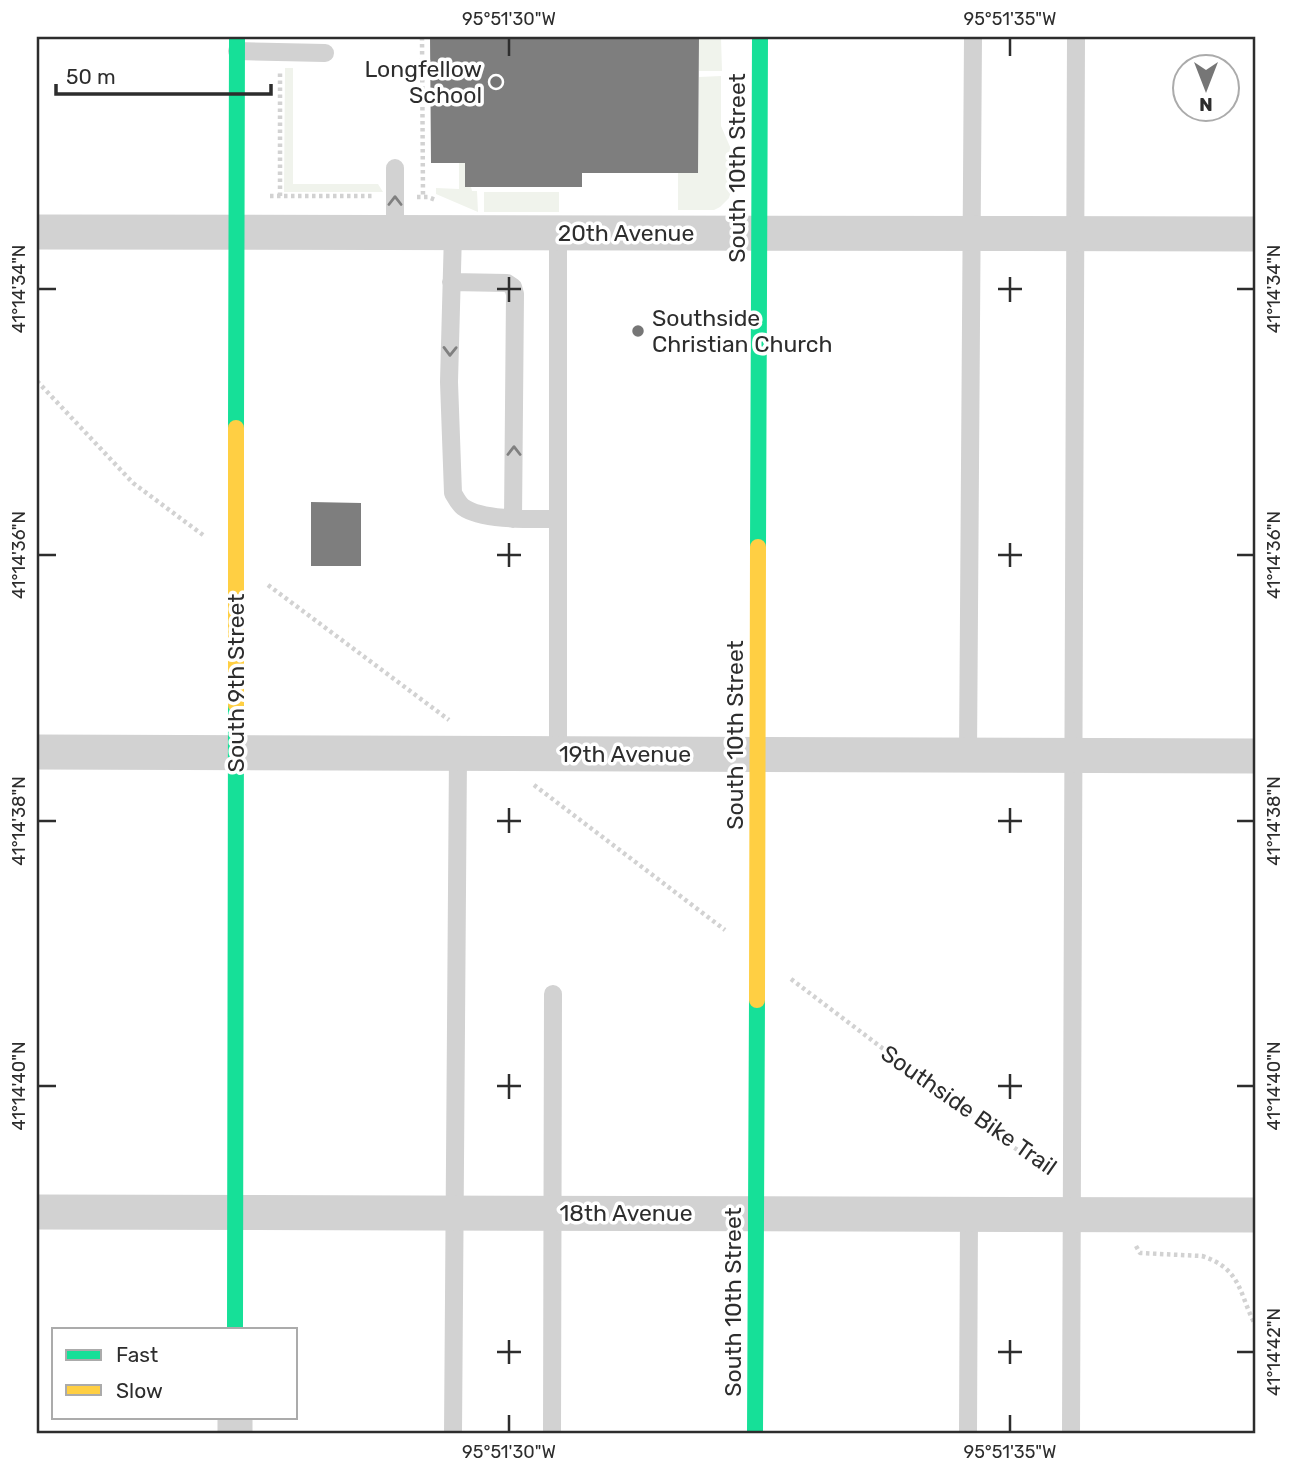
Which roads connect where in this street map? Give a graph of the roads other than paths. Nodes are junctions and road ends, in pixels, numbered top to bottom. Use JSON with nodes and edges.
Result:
{"nodes":[{"id":1,"x":760,"y":37,"type":"edge"},
{"id":2,"x":973,"y":37,"type":"edge"},
{"id":3,"x":1076,"y":37,"type":"edge"},
{"id":4,"x":237,"y":44,"type":"edge"},
{"id":5,"x":325,"y":53,"type":"dead end"},
{"id":6,"x":395,"y":169,"type":"dead end"},
{"id":7,"x":37,"y":232,"type":"edge"},
{"id":8,"x":236,"y":232,"type":"junction"},
{"id":9,"x":395,"y":233,"type":"junction"},
{"id":10,"x":453,"y":233,"type":"junction"},
{"id":11,"x":558,"y":233,"type":"junction"},
{"id":12,"x":759,"y":233,"type":"junction"},
{"id":13,"x":972,"y":233,"type":"junction"},
{"id":14,"x":1075,"y":234,"type":"junction"},
{"id":15,"x":1256,"y":234,"type":"edge"},
{"id":16,"x":451,"y":282,"type":"junction"},
{"id":17,"x":513,"y":519,"type":"junction"},
{"id":18,"x":558,"y":519,"type":"junction"},
{"id":19,"x":37,"y":752,"type":"edge"},
{"id":20,"x":236,"y":753,"type":"junction"},
{"id":21,"x":458,"y":754,"type":"junction"},
{"id":22,"x":558,"y":754,"type":"junction"},
{"id":23,"x":757,"y":755,"type":"junction"},
{"id":24,"x":968,"y":755,"type":"junction"},
{"id":25,"x":1072,"y":756,"type":"junction"},
{"id":26,"x":1256,"y":756,"type":"edge"},
{"id":27,"x":553,"y":994,"type":"dead end"},
{"id":28,"x":37,"y":1212,"type":"edge"},
{"id":29,"x":236,"y":1212,"type":"junction"},
{"id":30,"x":456,"y":1213,"type":"junction"},
{"id":31,"x":554,"y":1213,"type":"junction"},
{"id":32,"x":756,"y":1214,"type":"junction"},
{"id":33,"x":969,"y":1214,"type":"junction"},
{"id":34,"x":1070,"y":1215,"type":"junction"},
{"id":35,"x":1256,"y":1215,"type":"edge"},
{"id":36,"x":235,"y":1328,"type":"edge"},
{"id":37,"x":453,"y":1434,"type":"edge"},
{"id":38,"x":552,"y":1434,"type":"edge"},
{"id":39,"x":755,"y":1434,"type":"edge"},
{"id":40,"x":968,"y":1434,"type":"edge"},
{"id":41,"x":1071,"y":1434,"type":"edge"}],
"edges":[{"from":1,"to":12,"type":"street","name":"South 10th Street"},
{"from":2,"to":13,"type":"lane"},
{"from":3,"to":14,"type":"lane"},
{"from":4,"to":5,"type":"lane"},
{"from":4,"to":8,"type":"street","name":"South 9th Street"},
{"from":9,"to":6,"type":"lane","one_way":true},
{"from":7,"to":8,"type":"street","name":"20th Avenue"},
{"from":8,"to":9,"type":"street","name":"20th Avenue"},
{"from":8,"to":20,"type":"street","name":"South 9th Street"},
{"from":9,"to":10,"type":"street","name":"20th Avenue"},
{"from":10,"to":11,"type":"street","name":"20th Avenue"},
{"from":10,"to":16,"type":"lane"},
{"from":11,"to":12,"type":"street","name":"20th Avenue"},
{"from":11,"to":18,"type":"lane"},
{"from":12,"to":13,"type":"street","name":"20th Avenue"},
{"from":12,"to":23,"type":"street","name":"South 10th Street"},
{"from":13,"to":14,"type":"street","name":"20th Avenue"},
{"from":13,"to":24,"type":"lane"},
{"from":14,"to":15,"type":"street","name":"20th Avenue"},
{"from":14,"to":25,"type":"lane"},
{"from":16,"to":17,"type":"lane","one_way":true},
{"from":17,"to":16,"type":"lane","one_way":true},
{"from":17,"to":18,"type":"lane"},
{"from":18,"to":22,"type":"lane"},
{"from":19,"to":20,"type":"street","name":"19th Avenue"},
{"from":20,"to":21,"type":"street","name":"19th Avenue"},
{"from":20,"to":29,"type":"street","name":"South 9th Street"},
{"from":21,"to":22,"type":"street","name":"19th Avenue"},
{"from":21,"to":30,"type":"lane"},
{"from":22,"to":23,"type":"street","name":"19th Avenue"},
{"from":23,"to":24,"type":"street","name":"19th Avenue"},
{"from":23,"to":32,"type":"street","name":"South 10th Street"},
{"from":24,"to":25,"type":"street","name":"19th Avenue"},
{"from":25,"to":26,"type":"street","name":"19th Avenue"},
{"from":25,"to":34,"type":"lane"},
{"from":27,"to":31,"type":"lane"},
{"from":28,"to":29,"type":"street","name":"18th Avenue"},
{"from":29,"to":30,"type":"street","name":"18th Avenue"},
{"from":29,"to":36,"type":"street","name":"South 9th Street"},
{"from":30,"to":31,"type":"street","name":"18th Avenue"},
{"from":30,"to":37,"type":"lane"},
{"from":31,"to":32,"type":"street","name":"18th Avenue"},
{"from":31,"to":38,"type":"lane"},
{"from":32,"to":33,"type":"street","name":"18th Avenue"},
{"from":32,"to":39,"type":"street","name":"South 10th Street"},
{"from":33,"to":34,"type":"street","name":"18th Avenue"},
{"from":33,"to":40,"type":"lane"},
{"from":34,"to":35,"type":"street","name":"18th Avenue"},
{"from":34,"to":41,"type":"lane"}]}
